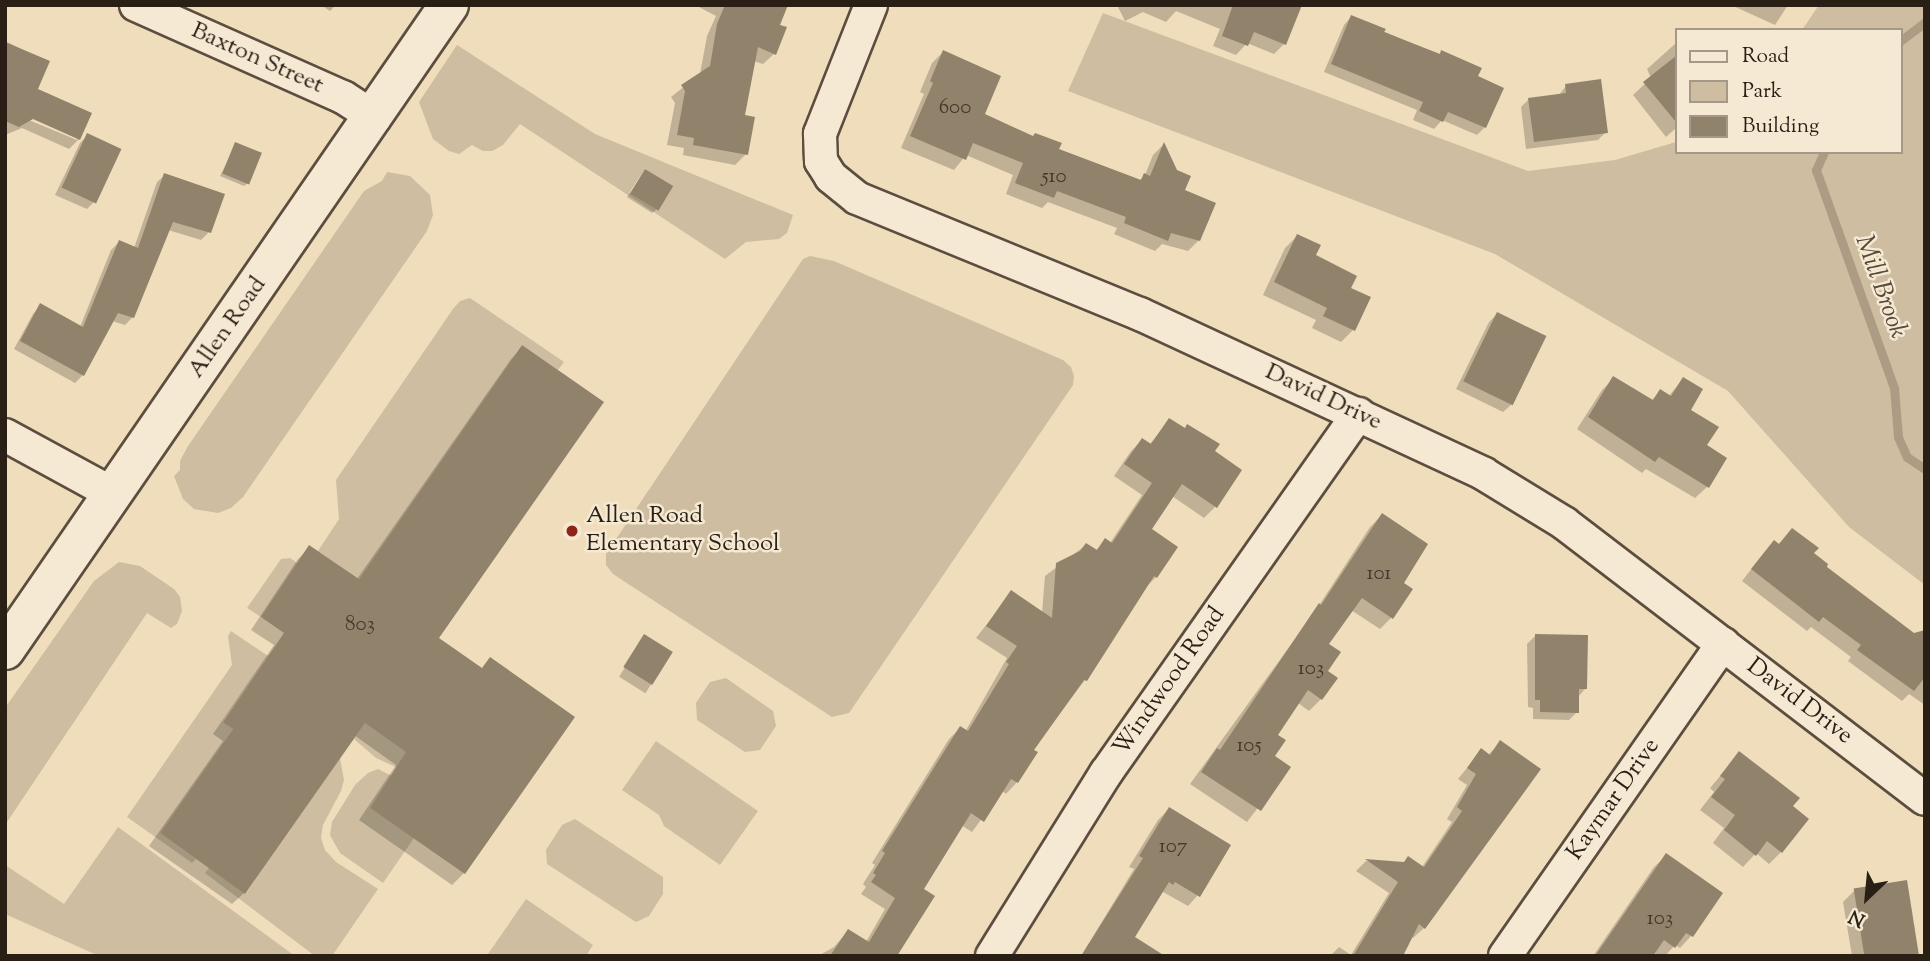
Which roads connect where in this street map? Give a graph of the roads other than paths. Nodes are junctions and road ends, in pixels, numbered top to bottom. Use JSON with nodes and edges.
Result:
{"nodes":[{"id":1,"x":135,"y":5,"type":"edge"},
{"id":2,"x":449,"y":5,"type":"edge"},
{"id":3,"x":871,"y":5,"type":"edge"},
{"id":4,"x":375,"y":118,"type":"junction"},
{"id":5,"x":1358,"y":414,"type":"junction"},
{"id":6,"x":5,"y":435,"type":"edge"},
{"id":7,"x":113,"y":494,"type":"junction"},
{"id":8,"x":1723,"y":644,"type":"junction"},
{"id":9,"x":5,"y":650,"type":"edge"},
{"id":10,"x":1925,"y":799,"type":"edge"},
{"id":11,"x":992,"y":956,"type":"edge"},
{"id":12,"x":1505,"y":956,"type":"edge"}],
"edges":[{"from":1,"to":4,"type":"street","name":"Baxton Street"},
{"from":2,"to":4,"type":"street","name":"Allen Road"},
{"from":3,"to":5,"type":"street","name":"David Drive"},
{"from":4,"to":7,"type":"street","name":"Allen Road"},
{"from":5,"to":8,"type":"street","name":"David Drive"},
{"from":5,"to":11,"type":"street","name":"Windwood Road"},
{"from":6,"to":7,"type":"street"},
{"from":7,"to":9,"type":"street","name":"Allen Road"},
{"from":8,"to":10,"type":"street","name":"David Drive"},
{"from":8,"to":12,"type":"street","name":"Kaymar Drive"}]}
